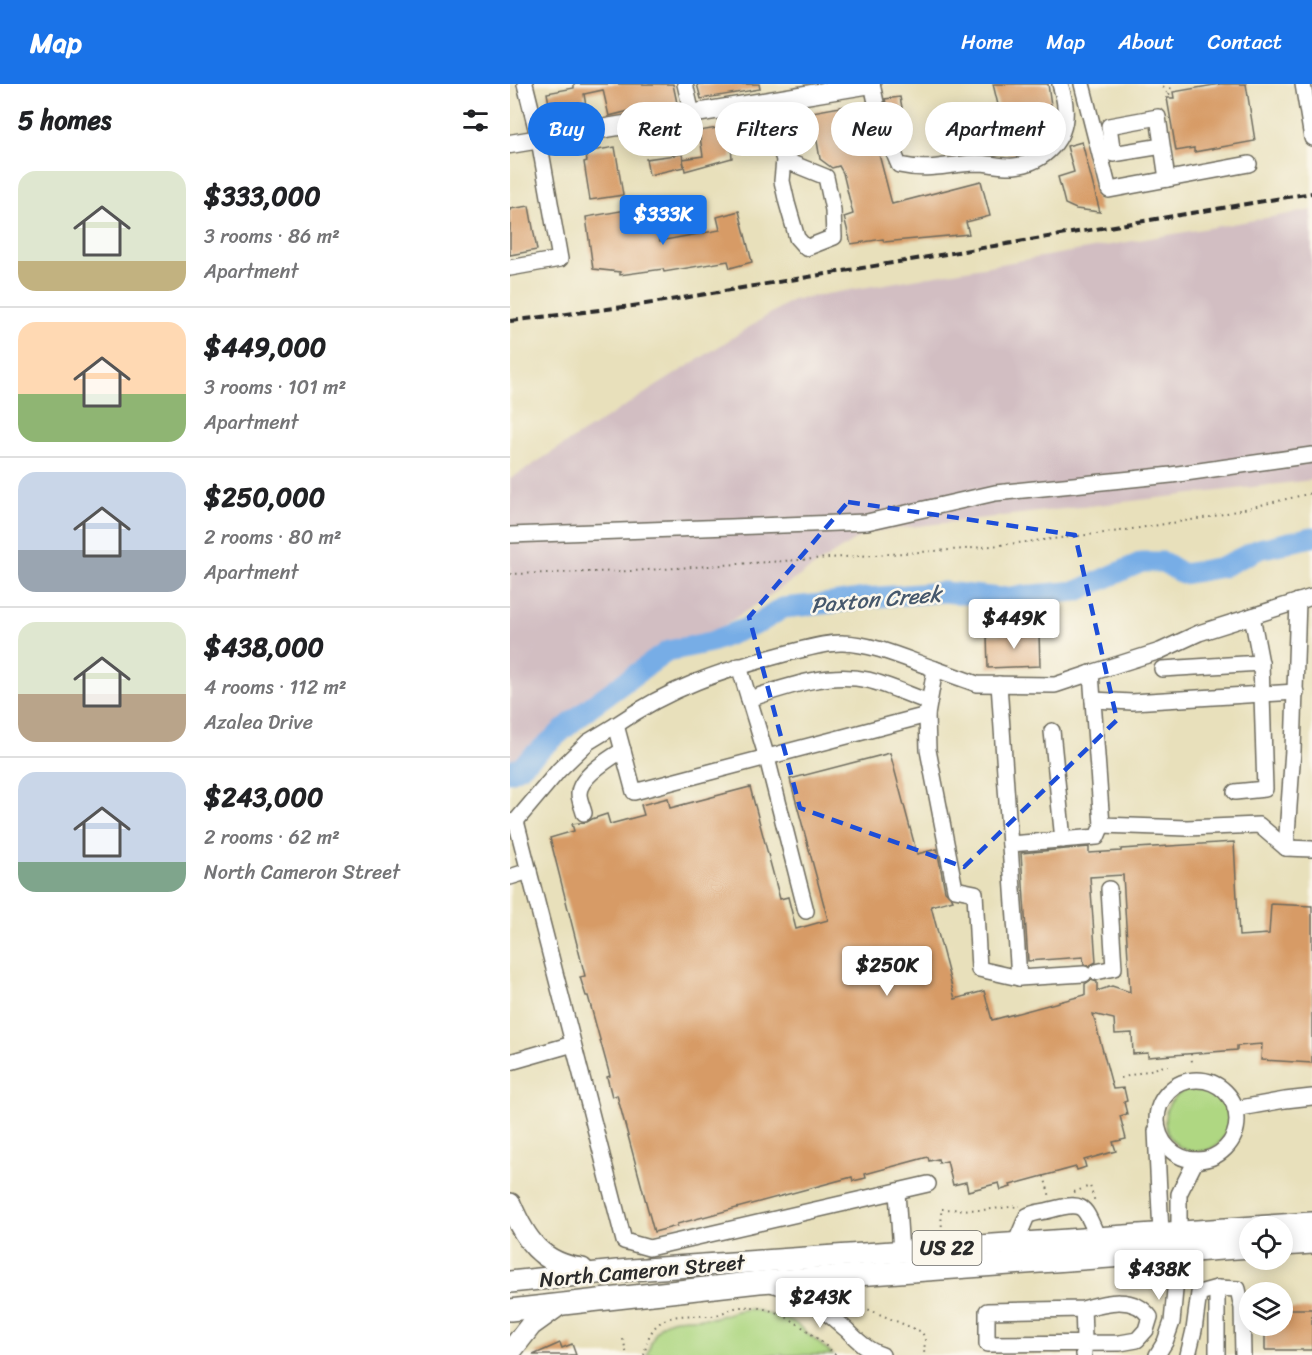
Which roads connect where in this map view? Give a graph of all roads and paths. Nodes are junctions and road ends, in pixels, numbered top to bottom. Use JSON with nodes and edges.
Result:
{"nodes":[{"id":1,"x":525,"y":84,"type":"edge"},
{"id":2,"x":684,"y":84,"type":"edge"},
{"id":3,"x":866,"y":84,"type":"edge"},
{"id":4,"x":1060,"y":84,"type":"edge"},
{"id":5,"x":1082,"y":84,"type":"edge"},
{"id":6,"x":1303,"y":84,"type":"edge"},
{"id":7,"x":1171,"y":86,"type":"dead end"},
{"id":8,"x":1162,"y":87,"type":"dead end"},
{"id":9,"x":770,"y":101,"type":"junction"},
{"id":10,"x":530,"y":102,"type":"edge"},
{"id":11,"x":689,"y":102,"type":"edge"},
{"id":12,"x":703,"y":112,"type":"edge"},
{"id":13,"x":1312,"y":138,"type":"edge"},
{"id":14,"x":528,"y":142,"type":"edge"},
{"id":15,"x":510,"y":144,"type":"edge"},
{"id":16,"x":1162,"y":146,"type":"junction"},
{"id":17,"x":542,"y":156,"type":"edge"},
{"id":18,"x":784,"y":160,"type":"junction"},
{"id":19,"x":1249,"y":164,"type":"dead end"},
{"id":20,"x":1167,"y":179,"type":"junction"},
{"id":21,"x":510,"y":268,"type":"edge"},
{"id":22,"x":1312,"y":454,"type":"edge"},
{"id":23,"x":1312,"y":494,"type":"edge"},
{"id":24,"x":510,"y":535,"type":"edge"},
{"id":25,"x":510,"y":574,"type":"edge"},
{"id":26,"x":1305,"y":599,"type":"edge"},
{"id":27,"x":1252,"y":616,"type":"junction"},
{"id":28,"x":1261,"y":663,"type":"junction"},
{"id":29,"x":739,"y":666,"type":"junction"},
{"id":30,"x":935,"y":669,"type":"junction"},
{"id":31,"x":1162,"y":669,"type":"dead end"},
{"id":32,"x":1091,"y":673,"type":"junction"},
{"id":33,"x":999,"y":684,"type":"junction"},
{"id":34,"x":1296,"y":692,"type":"junction"},
{"id":35,"x":1263,"y":693,"type":"junction"},
{"id":36,"x":749,"y":699,"type":"junction"},
{"id":37,"x":1093,"y":700,"type":"junction"},
{"id":38,"x":928,"y":709,"type":"junction"},
{"id":39,"x":616,"y":725,"type":"junction"},
{"id":40,"x":1052,"y":731,"type":"dead end"},
{"id":41,"x":623,"y":750,"type":"junction"},
{"id":42,"x":767,"y":758,"type":"junction"},
{"id":43,"x":1235,"y":792,"type":"dead end"},
{"id":44,"x":584,"y":813,"type":"dead end"},
{"id":45,"x":513,"y":822,"type":"edge"},
{"id":46,"x":1102,"y":825,"type":"junction"},
{"id":47,"x":1063,"y":840,"type":"junction"},
{"id":48,"x":1010,"y":844,"type":"junction"},
{"id":49,"x":1298,"y":848,"type":"edge"},
{"id":50,"x":529,"y":871,"type":"junction"},
{"id":51,"x":510,"y":877,"type":"edge"},
{"id":52,"x":1109,"y":889,"type":"dead end"},
{"id":53,"x":806,"y":911,"type":"dead end"},
{"id":54,"x":1019,"y":978,"type":"junction"},
{"id":55,"x":573,"y":1044,"type":"junction"},
{"id":56,"x":1191,"y":1054,"type":"dead end"},
{"id":57,"x":510,"y":1062,"type":"edge"},
{"id":58,"x":1192,"y":1062,"type":"dead end"},
{"id":59,"x":1168,"y":1065,"type":"dead end"},
{"id":60,"x":1121,"y":1078,"type":"dead end"},
{"id":61,"x":1312,"y":1097,"type":"edge"},
{"id":62,"x":1235,"y":1109,"type":"junction"},
{"id":63,"x":1156,"y":1122,"type":"junction"},
{"id":64,"x":1196,"y":1160,"type":"junction"},
{"id":65,"x":1044,"y":1176,"type":"dead end"},
{"id":66,"x":928,"y":1184,"type":"dead end"},
{"id":67,"x":897,"y":1192,"type":"junction"},
{"id":68,"x":1069,"y":1194,"type":"dead end"},
{"id":69,"x":1051,"y":1200,"type":"dead end"},
{"id":70,"x":510,"y":1204,"type":"edge"},
{"id":71,"x":1024,"y":1205,"type":"dead end"},
{"id":72,"x":1096,"y":1206,"type":"dead end"},
{"id":73,"x":1312,"y":1222,"type":"edge"},
{"id":74,"x":1170,"y":1233,"type":"junction"},
{"id":75,"x":1098,"y":1238,"type":"junction"},
{"id":76,"x":943,"y":1240,"type":"dead end"},
{"id":77,"x":1312,"y":1243,"type":"edge"},
{"id":78,"x":1015,"y":1244,"type":"junction"},
{"id":79,"x":1293,"y":1244,"type":"edge"},
{"id":80,"x":1239,"y":1248,"type":"edge"},
{"id":81,"x":901,"y":1252,"type":"junction"},
{"id":82,"x":1171,"y":1253,"type":"junction"},
{"id":83,"x":594,"y":1273,"type":"junction"},
{"id":84,"x":510,"y":1282,"type":"edge"},
{"id":85,"x":759,"y":1282,"type":"junction"},
{"id":86,"x":1216,"y":1288,"type":"junction"},
{"id":87,"x":855,"y":1289,"type":"dead end"},
{"id":88,"x":560,"y":1304,"type":"junction"},
{"id":89,"x":510,"y":1310,"type":"edge"},
{"id":90,"x":1083,"y":1310,"type":"junction"},
{"id":91,"x":623,"y":1339,"type":"dead end"},
{"id":92,"x":1037,"y":1349,"type":"edge"},
{"id":93,"x":1084,"y":1349,"type":"edge"},
{"id":94,"x":510,"y":1352,"type":"edge"},
{"id":95,"x":627,"y":1355,"type":"edge"},
{"id":96,"x":644,"y":1355,"type":"edge"},
{"id":97,"x":836,"y":1355,"type":"edge"},
{"id":98,"x":882,"y":1355,"type":"edge"},
{"id":99,"x":924,"y":1355,"type":"edge"},
{"id":100,"x":1157,"y":1355,"type":"edge"},
{"id":101,"x":1188,"y":1355,"type":"edge"},
{"id":102,"x":1217,"y":1355,"type":"edge"},
{"id":103,"x":1243,"y":1355,"type":"edge"}],
"edges":[{"from":1,"to":10,"type":"street"},
{"from":2,"to":11,"type":"street"},
{"from":3,"to":4,"type":"street"},
{"from":3,"to":9,"type":"main road"},
{"from":5,"to":20,"type":"street"},
{"from":6,"to":13,"type":"street"},
{"from":7,"to":8,"type":"path"},
{"from":9,"to":12,"type":"main road"},
{"from":9,"to":18,"type":"street"},
{"from":14,"to":15,"type":"main road"},
{"from":16,"to":16,"type":"street"},
{"from":16,"to":20,"type":"street"},
{"from":17,"to":21,"type":"street"},
{"from":18,"to":18,"type":"street"},
{"from":19,"to":20,"type":"street"},
{"from":22,"to":24,"type":"street"},
{"from":23,"to":25,"type":"path"},
{"from":26,"to":27,"type":"street"},
{"from":26,"to":34,"type":"street"},
{"from":27,"to":28,"type":"street"},
{"from":27,"to":32,"type":"street"},
{"from":28,"to":31,"type":"street"},
{"from":28,"to":35,"type":"street"},
{"from":29,"to":30,"type":"street"},
{"from":29,"to":36,"type":"street"},
{"from":29,"to":39,"type":"street"},
{"from":30,"to":33,"type":"street"},
{"from":30,"to":38,"type":"street"},
{"from":32,"to":33,"type":"street"},
{"from":32,"to":37,"type":"street"},
{"from":33,"to":48,"type":"street"},
{"from":34,"to":35,"type":"street"},
{"from":34,"to":49,"type":"street"},
{"from":35,"to":37,"type":"street"},
{"from":35,"to":43,"type":"street"},
{"from":36,"to":38,"type":"street"},
{"from":36,"to":42,"type":"street"},
{"from":37,"to":46,"type":"street"},
{"from":38,"to":42,"type":"street"},
{"from":38,"to":54,"type":"street"},
{"from":39,"to":41,"type":"street"},
{"from":39,"to":45,"type":"street"},
{"from":40,"to":47,"type":"street"},
{"from":41,"to":42,"type":"street"},
{"from":41,"to":44,"type":"street"},
{"from":42,"to":53,"type":"street"},
{"from":45,"to":50,"type":"street"},
{"from":46,"to":47,"type":"street"},
{"from":46,"to":49,"type":"street"},
{"from":47,"to":48,"type":"street"},
{"from":48,"to":54,"type":"street"},
{"from":50,"to":51,"type":"street"},
{"from":50,"to":55,"type":"street"},
{"from":52,"to":54,"type":"street"},
{"from":55,"to":57,"type":"street"},
{"from":55,"to":67,"type":"street"},
{"from":56,"to":58,"type":"path"},
{"from":59,"to":60,"type":"path"},
{"from":61,"to":62,"type":"street"},
{"from":62,"to":63,"type":"street"},
{"from":62,"to":64,"type":"street"},
{"from":63,"to":64,"type":"street"},
{"from":63,"to":74,"type":"street"},
{"from":64,"to":74,"type":"street"},
{"from":65,"to":69,"type":"path"},
{"from":66,"to":67,"type":"street"},
{"from":67,"to":81,"type":"street"},
{"from":68,"to":72,"type":"path"},
{"from":70,"to":83,"type":"highway"},
{"from":71,"to":76,"type":"path"},
{"from":73,"to":74,"type":"highway","name":"North Cameron Street","number":"US 22"},
{"from":74,"to":75,"type":"highway","name":"North Cameron Street","number":"US 22"},
{"from":74,"to":82,"type":"street"},
{"from":75,"to":78,"type":"highway","name":"North Cameron Street","number":"US 22"},
{"from":75,"to":78,"type":"street"},
{"from":77,"to":79,"type":"highway"},
{"from":78,"to":81,"type":"highway","name":"North Cameron Street","number":"US 22"},
{"from":80,"to":82,"type":"highway","name":"North Cameron Street","number":"US 22"},
{"from":81,"to":83,"type":"highway","name":"North Cameron Street","number":"US 22"},
{"from":82,"to":85,"type":"highway","name":"North Cameron Street","number":"US 22"},
{"from":82,"to":100,"type":"street"},
{"from":83,"to":84,"type":"highway","name":"North Cameron Street","number":"US 22"},
{"from":85,"to":88,"type":"highway","name":"North Cameron Street","number":"US 22"},
{"from":85,"to":98,"type":"street"},
{"from":86,"to":101,"type":"street"},
{"from":86,"to":102,"type":"street"},
{"from":86,"to":103,"type":"street"},
{"from":87,"to":99,"type":"path"},
{"from":88,"to":89,"type":"highway","name":"North Cameron Street"},
{"from":88,"to":94,"type":"highway","number":"US 22"},
{"from":90,"to":92,"type":"street"},
{"from":90,"to":93,"type":"street"},
{"from":90,"to":93,"type":"street"},
{"from":91,"to":95,"type":"path"},
{"from":92,"to":93,"type":"street"},
{"from":96,"to":97,"type":"path"}]}
